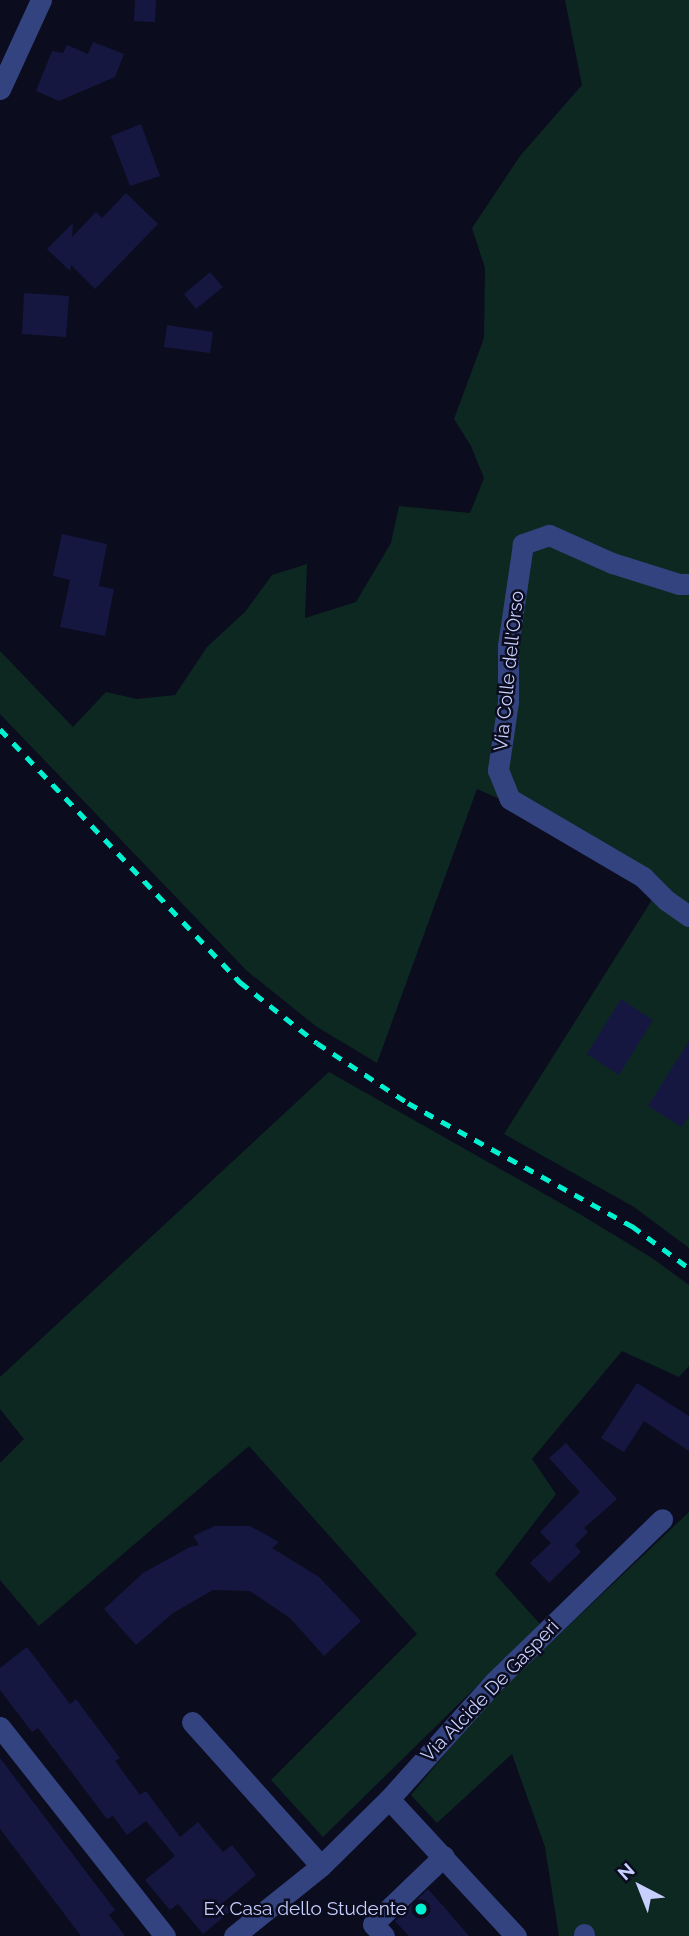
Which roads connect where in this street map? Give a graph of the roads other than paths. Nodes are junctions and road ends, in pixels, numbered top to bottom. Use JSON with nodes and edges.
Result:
{"nodes":[{"id":1,"x":41,"y":0,"type":"edge"},
{"id":2,"x":0,"y":89,"type":"edge"},
{"id":3,"x":689,"y":584,"type":"edge"},
{"id":4,"x":689,"y":916,"type":"edge"},
{"id":5,"x":662,"y":1519,"type":"dead end"},
{"id":6,"x":192,"y":1722,"type":"dead end"},
{"id":7,"x":0,"y":1727,"type":"edge"},
{"id":8,"x":389,"y":1798,"type":"junction"},
{"id":9,"x":444,"y":1856,"type":"junction"},
{"id":10,"x":321,"y":1866,"type":"junction"},
{"id":11,"x":165,"y":1936,"type":"edge"},
{"id":12,"x":233,"y":1936,"type":"edge"},
{"id":13,"x":384,"y":1936,"type":"edge"},
{"id":14,"x":516,"y":1936,"type":"edge"}],
"edges":[{"from":1,"to":2,"type":"street"},
{"from":3,"to":4,"type":"street","name":"Via Colle dell'Orso"},
{"from":5,"to":8,"type":"street","name":"Via Alcide De Gasperi"},
{"from":6,"to":10,"type":"street"},
{"from":7,"to":11,"type":"street"},
{"from":8,"to":9,"type":"street"},
{"from":8,"to":10,"type":"street","name":"Via Alcide De Gasperi"},
{"from":9,"to":13,"type":"street"},
{"from":9,"to":14,"type":"street"},
{"from":10,"to":12,"type":"street","name":"Via Alcide De Gasperi"}]}
